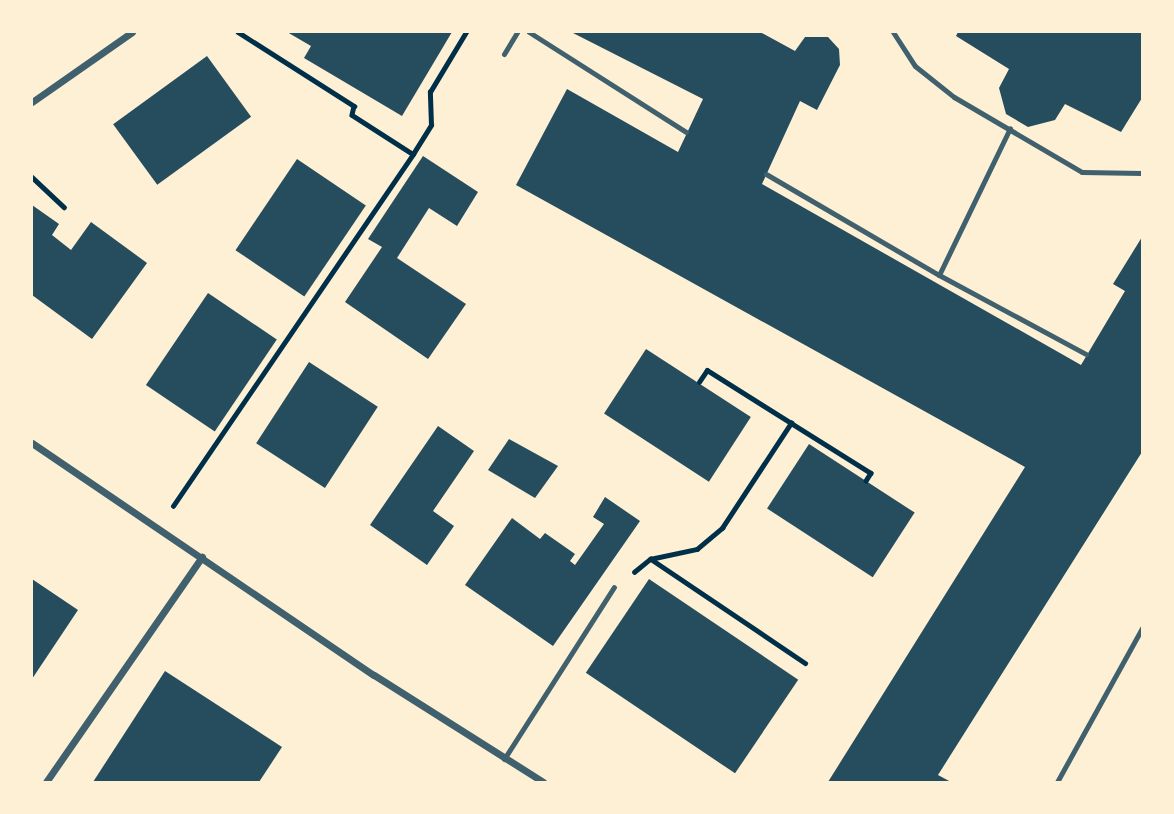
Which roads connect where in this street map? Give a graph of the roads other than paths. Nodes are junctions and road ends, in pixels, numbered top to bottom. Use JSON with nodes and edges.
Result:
{"nodes":[{"id":1,"x":132,"y":32,"type":"edge"},
{"id":2,"x":517,"y":32,"type":"edge"},
{"id":3,"x":529,"y":32,"type":"edge"},
{"id":4,"x":893,"y":32,"type":"edge"},
{"id":5,"x":504,"y":54,"type":"dead end"},
{"id":6,"x":32,"y":102,"type":"edge"},
{"id":7,"x":1010,"y":128,"type":"junction"},
{"id":8,"x":685,"y":132,"type":"dead end"},
{"id":9,"x":1143,"y":173,"type":"edge"},
{"id":10,"x":766,"y":174,"type":"dead end"},
{"id":11,"x":939,"y":275,"type":"junction"},
{"id":12,"x":1087,"y":354,"type":"dead end"},
{"id":13,"x":32,"y":443,"type":"edge"},
{"id":14,"x":202,"y":557,"type":"junction"},
{"id":15,"x":614,"y":587,"type":"road end"},
{"id":16,"x":1143,"y":628,"type":"edge"},
{"id":17,"x":504,"y":759,"type":"junction"},
{"id":18,"x":46,"y":782,"type":"edge"},
{"id":19,"x":543,"y":782,"type":"edge"},
{"id":20,"x":1058,"y":782,"type":"edge"}],
"edges":[{"from":1,"to":6,"type":"street"},
{"from":2,"to":5,"type":"lane"},
{"from":3,"to":8,"type":"lane"},
{"from":4,"to":7,"type":"lane"},
{"from":7,"to":9,"type":"lane"},
{"from":7,"to":11,"type":"lane"},
{"from":10,"to":11,"type":"lane"},
{"from":11,"to":12,"type":"lane"},
{"from":13,"to":14,"type":"street"},
{"from":14,"to":17,"type":"street"},
{"from":14,"to":18,"type":"street"},
{"from":15,"to":17,"type":"lane"},
{"from":16,"to":20,"type":"lane"},
{"from":17,"to":19,"type":"street"}]}
